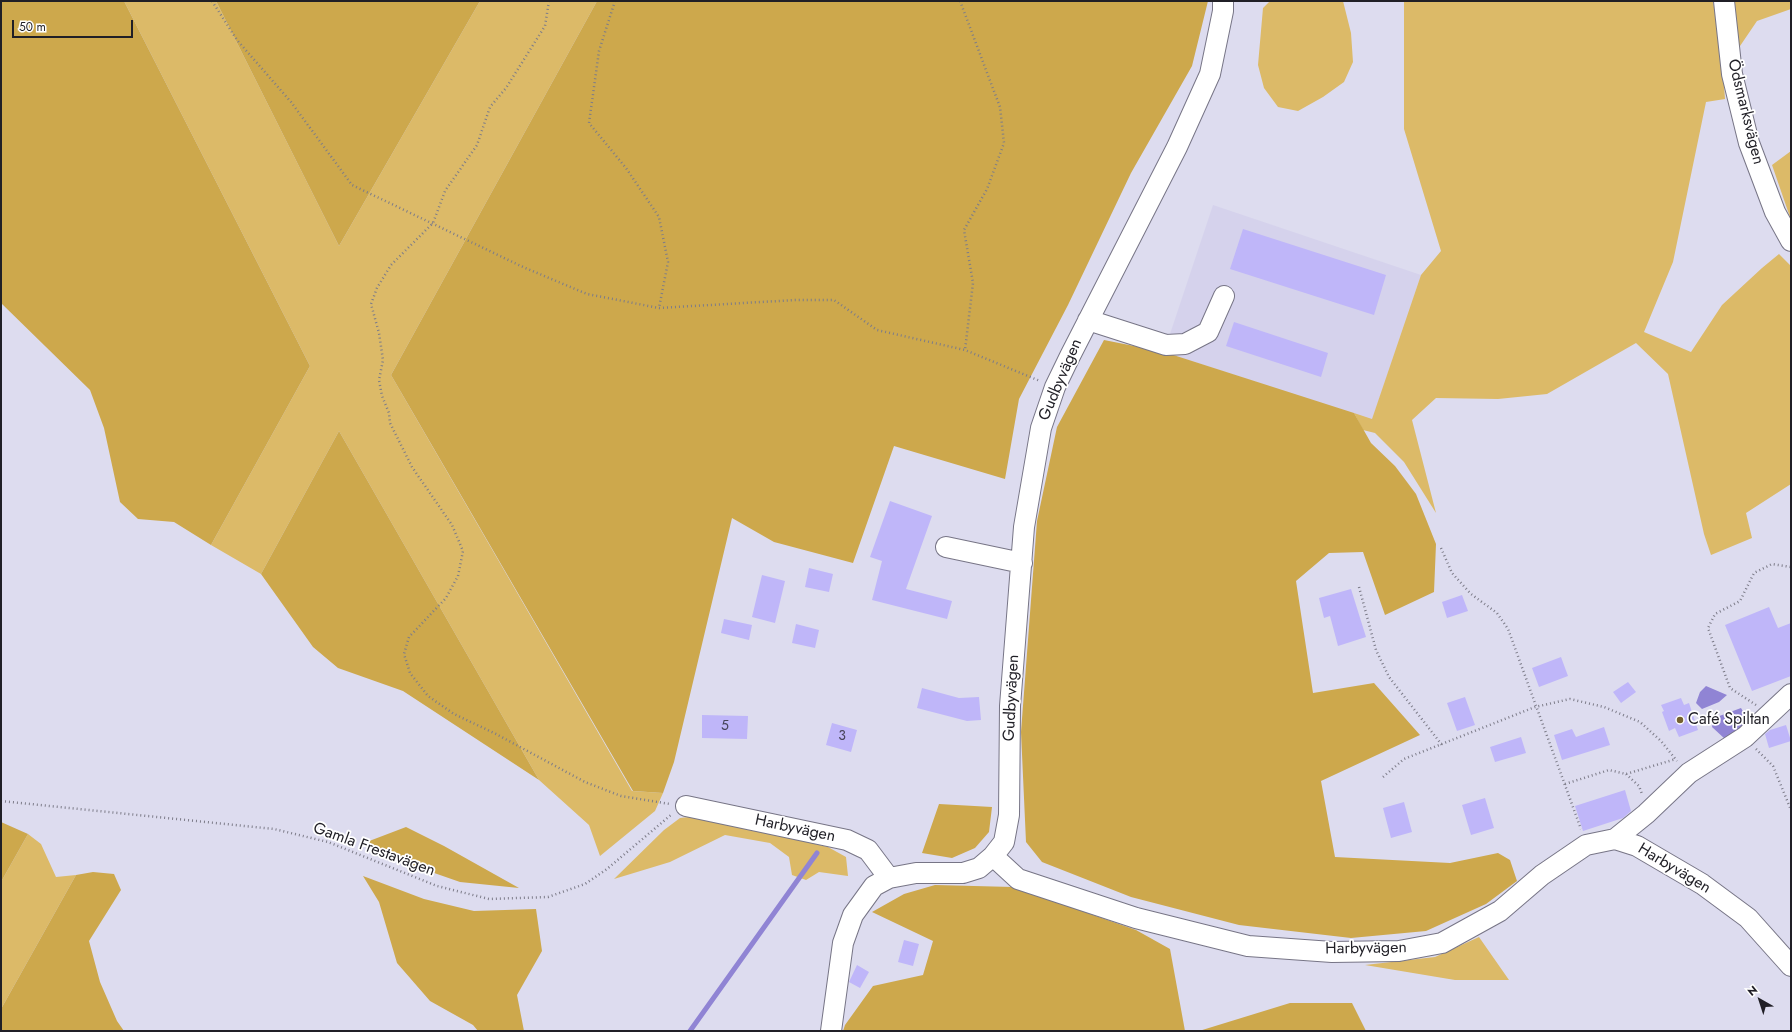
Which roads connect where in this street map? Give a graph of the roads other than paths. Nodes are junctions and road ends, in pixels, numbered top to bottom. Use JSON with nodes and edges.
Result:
{"nodes":[{"id":1,"x":1223,"y":1,"type":"edge"},
{"id":2,"x":1724,"y":1,"type":"edge"},
{"id":3,"x":1791,"y":241,"type":"edge"},
{"id":4,"x":1224,"y":296,"type":"dead end"},
{"id":5,"x":1088,"y":320,"type":"junction"},
{"id":6,"x":946,"y":547,"type":"dead end"},
{"id":7,"x":1022,"y":563,"type":"junction"},
{"id":8,"x":1791,"y":694,"type":"edge"},
{"id":9,"x":686,"y":806,"type":"road end"},
{"id":10,"x":1615,"y":840,"type":"junction"},
{"id":11,"x":993,"y":856,"type":"junction"},
{"id":12,"x":889,"y":878,"type":"junction"},
{"id":13,"x":1791,"y":966,"type":"edge"},
{"id":14,"x":831,"y":1031,"type":"edge"}],
"edges":[{"from":1,"to":5,"type":"street","name":"Gudbyvägen"},
{"from":2,"to":3,"type":"street","name":"Ödsmarksvägen"},
{"from":4,"to":5,"type":"street"},
{"from":5,"to":7,"type":"street","name":"Gudbyvägen"},
{"from":6,"to":7,"type":"street"},
{"from":7,"to":11,"type":"street","name":"Gudbyvägen"},
{"from":8,"to":10,"type":"street"},
{"from":9,"to":12,"type":"street","name":"Harbyvägen"},
{"from":10,"to":11,"type":"street","name":"Harbyvägen"},
{"from":10,"to":13,"type":"street","name":"Harbyvägen"},
{"from":11,"to":12,"type":"street"},
{"from":12,"to":14,"type":"street"}]}
